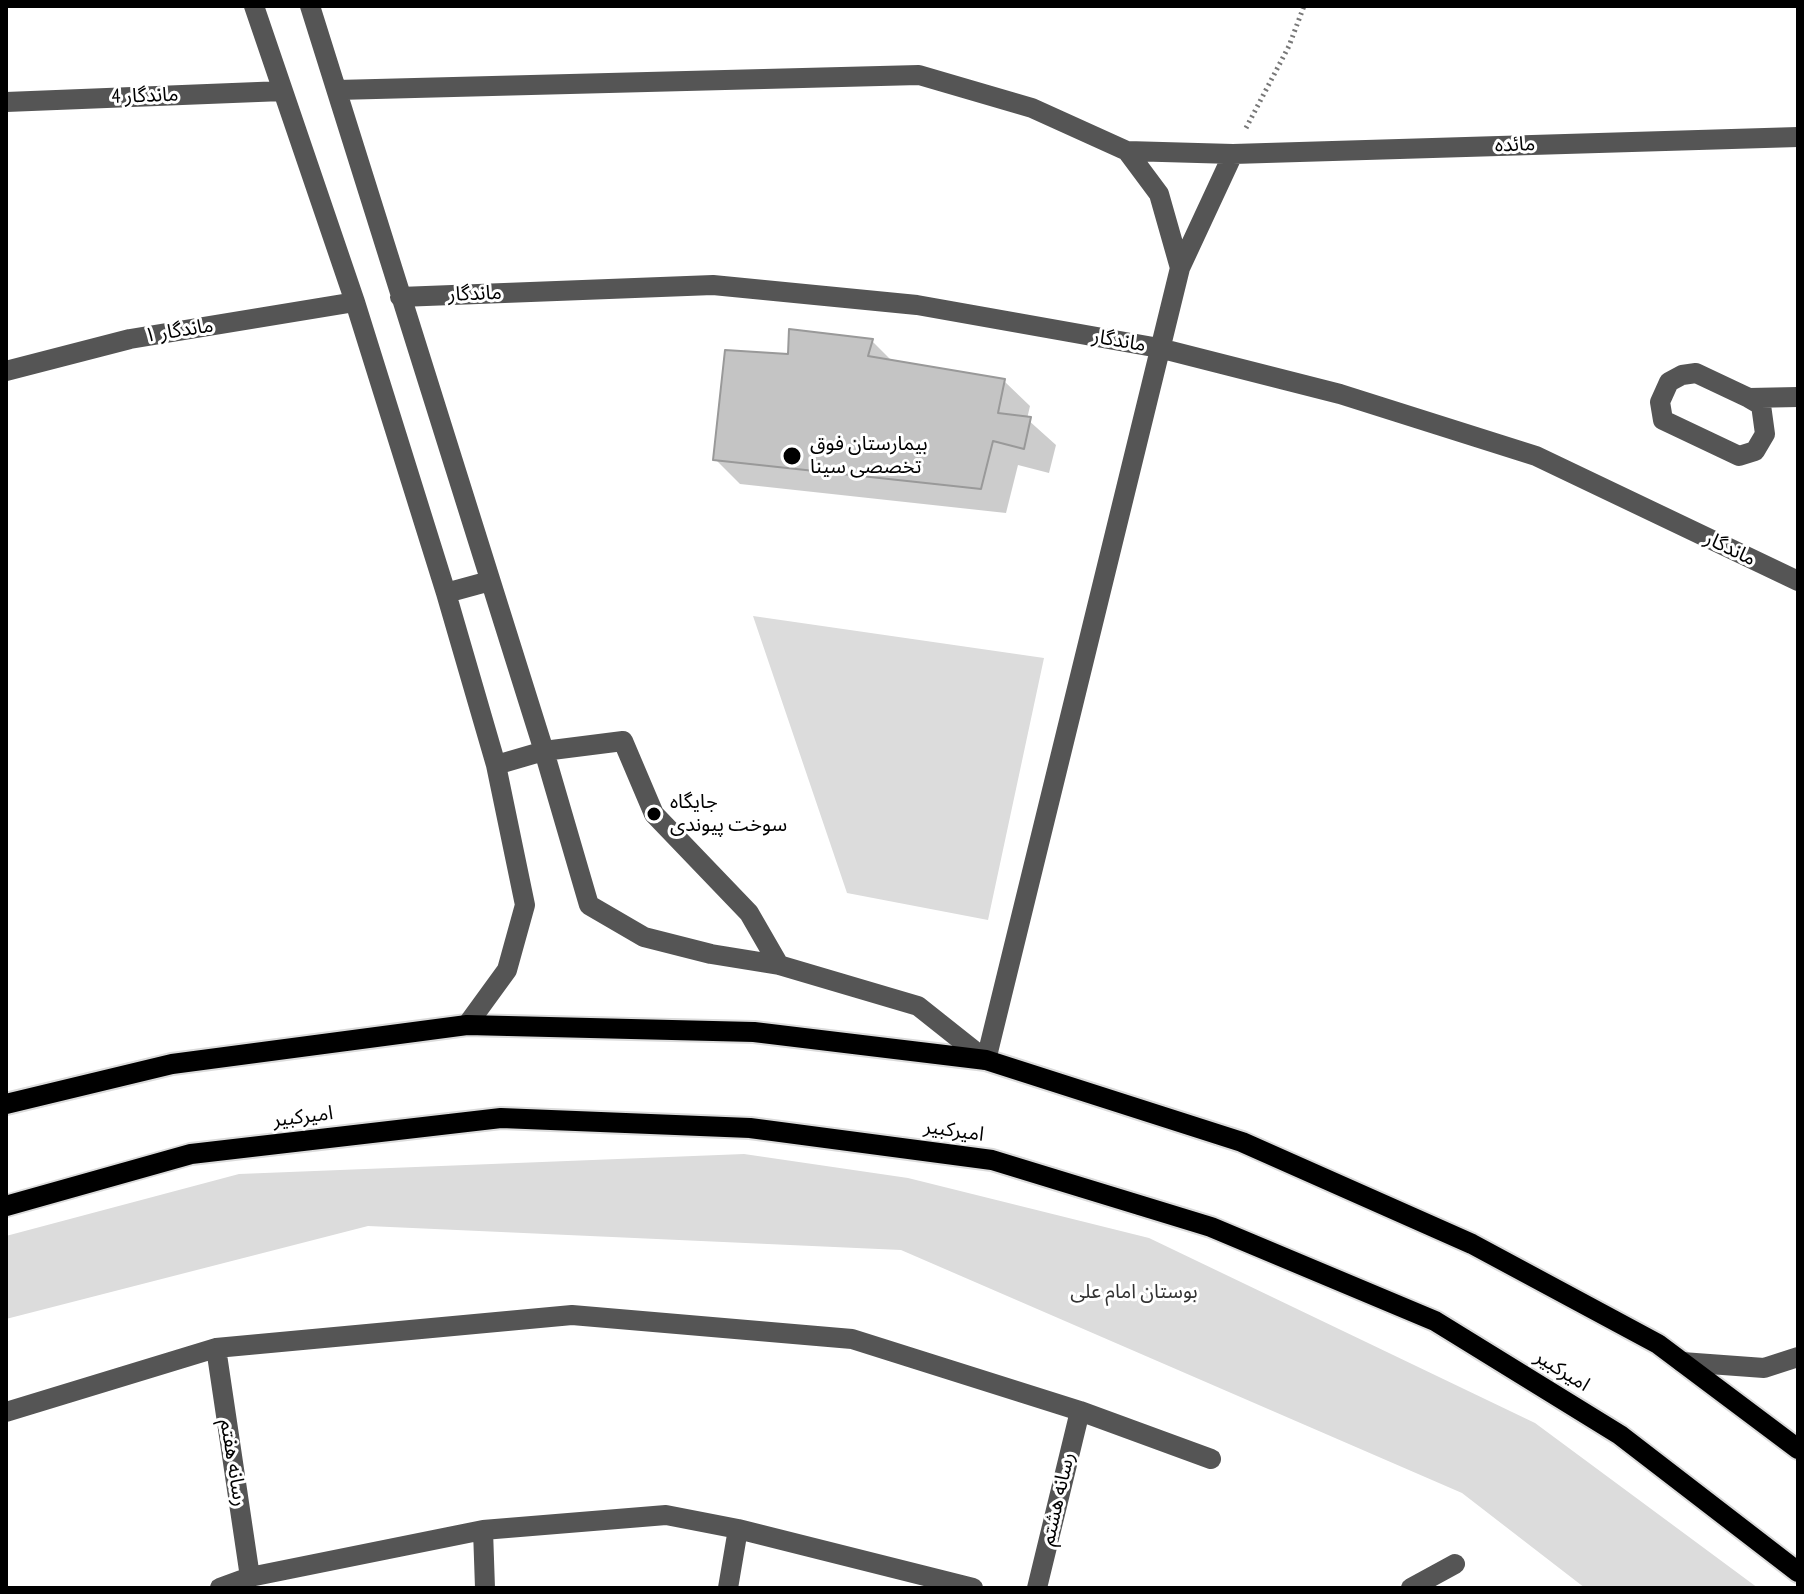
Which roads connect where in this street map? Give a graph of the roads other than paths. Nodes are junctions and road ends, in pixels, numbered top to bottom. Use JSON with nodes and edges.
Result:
{"nodes":[{"id":1,"x":254,"y":6,"type":"edge"},
{"id":2,"x":310,"y":6,"type":"edge"},
{"id":3,"x":337,"y":90,"type":"junction"},
{"id":4,"x":283,"y":91,"type":"junction"},
{"id":5,"x":6,"y":102,"type":"edge"},
{"id":6,"x":1798,"y":137,"type":"edge"},
{"id":7,"x":1127,"y":151,"type":"junction"},
{"id":8,"x":1233,"y":154,"type":"junction"},
{"id":9,"x":1180,"y":268,"type":"junction"},
{"id":10,"x":400,"y":297,"type":"junction"},
{"id":11,"x":355,"y":302,"type":"junction"},
{"id":12,"x":1159,"y":348,"type":"junction"},
{"id":13,"x":6,"y":371,"type":"edge"},
{"id":14,"x":1798,"y":397,"type":"edge"},
{"id":15,"x":1749,"y":398,"type":"junction"},
{"id":16,"x":490,"y":581,"type":"junction"},
{"id":17,"x":1798,"y":581,"type":"edge"},
{"id":18,"x":446,"y":593,"type":"junction"},
{"id":19,"x":544,"y":751,"type":"junction"},
{"id":20,"x":496,"y":765,"type":"junction"},
{"id":21,"x":779,"y":965,"type":"junction"},
{"id":22,"x":467,"y":1025,"type":"junction"},
{"id":23,"x":986,"y":1060,"type":"junction"},
{"id":24,"x":6,"y":1104,"type":"edge"},
{"id":25,"x":6,"y":1206,"type":"edge"},
{"id":26,"x":216,"y":1348,"type":"junction"},
{"id":27,"x":1798,"y":1357,"type":"edge"},
{"id":28,"x":1682,"y":1362,"type":"junction"},
{"id":29,"x":1080,"y":1411,"type":"junction"},
{"id":30,"x":6,"y":1412,"type":"edge"},
{"id":31,"x":1798,"y":1449,"type":"edge"},
{"id":32,"x":1211,"y":1459,"type":"dead end"},
{"id":33,"x":738,"y":1529,"type":"junction"},
{"id":34,"x":483,"y":1530,"type":"junction"},
{"id":35,"x":1455,"y":1564,"type":"dead end"},
{"id":36,"x":1798,"y":1572,"type":"edge"},
{"id":37,"x":250,"y":1577,"type":"junction"},
{"id":38,"x":220,"y":1588,"type":"edge"},
{"id":39,"x":485,"y":1588,"type":"edge"},
{"id":40,"x":728,"y":1588,"type":"edge"},
{"id":41,"x":973,"y":1588,"type":"edge"},
{"id":42,"x":1037,"y":1588,"type":"edge"},
{"id":43,"x":1411,"y":1588,"type":"edge"}],
"edges":[{"from":1,"to":4,"type":"street"},
{"from":2,"to":3,"type":"street"},
{"from":3,"to":7,"type":"street"},
{"from":3,"to":10,"type":"street"},
{"from":4,"to":5,"type":"street","name":"ماندگار 4"},
{"from":4,"to":11,"type":"street"},
{"from":6,"to":8,"type":"street","name":"مائده"},
{"from":7,"to":8,"type":"street","name":"مائده"},
{"from":7,"to":9,"type":"street"},
{"from":8,"to":9,"type":"street"},
{"from":9,"to":12,"type":"street"},
{"from":10,"to":12,"type":"street","name":"ماندگار"},
{"from":10,"to":16,"type":"street"},
{"from":11,"to":13,"type":"street","name":"ماندگار ۱"},
{"from":11,"to":18,"type":"street"},
{"from":12,"to":17,"type":"street","name":"ماندگار"},
{"from":12,"to":23,"type":"street"},
{"from":14,"to":15,"type":"street"},
{"from":15,"to":15,"type":"street"},
{"from":16,"to":18,"type":"street"},
{"from":16,"to":19,"type":"street"},
{"from":18,"to":20,"type":"street"},
{"from":19,"to":20,"type":"street"},
{"from":19,"to":21,"type":"street"},
{"from":19,"to":21,"type":"street"},
{"from":20,"to":22,"type":"street"},
{"from":21,"to":23,"type":"street"},
{"from":22,"to":23,"type":"main road"},
{"from":22,"to":24,"type":"main road"},
{"from":23,"to":28,"type":"main road"},
{"from":25,"to":36,"type":"main road","name":"امیرکبیر"},
{"from":26,"to":29,"type":"street"},
{"from":26,"to":30,"type":"street"},
{"from":26,"to":37,"type":"street","name":"رسانه هفتم"},
{"from":27,"to":28,"type":"street"},
{"from":28,"to":31,"type":"main road"},
{"from":29,"to":32,"type":"street"},
{"from":29,"to":42,"type":"street","name":"رسانه هشتم"},
{"from":33,"to":34,"type":"street"},
{"from":33,"to":40,"type":"street"},
{"from":33,"to":41,"type":"street"},
{"from":34,"to":37,"type":"street"},
{"from":34,"to":39,"type":"street"},
{"from":35,"to":43,"type":"street"},
{"from":37,"to":38,"type":"street"}]}
